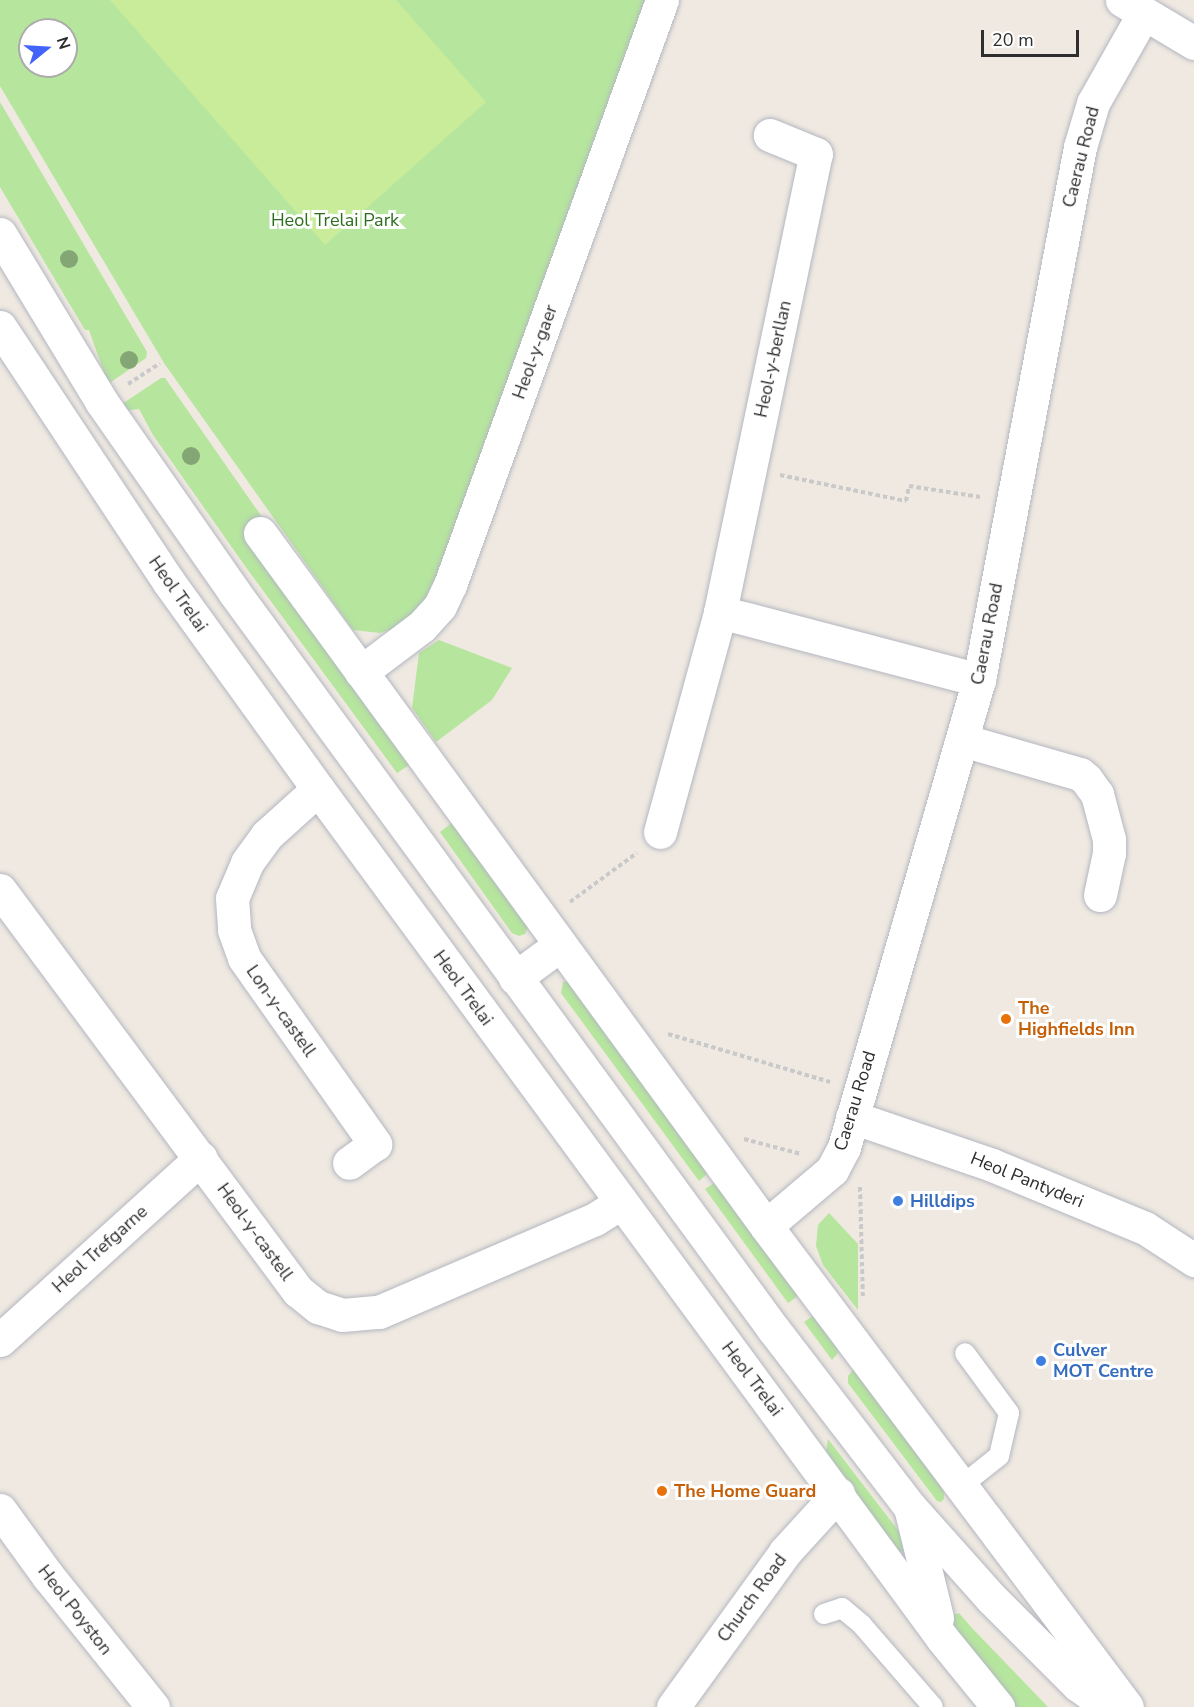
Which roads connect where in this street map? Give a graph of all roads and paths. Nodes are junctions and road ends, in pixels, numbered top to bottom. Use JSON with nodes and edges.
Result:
{"nodes":[{"id":1,"x":662,"y":0,"type":"edge"},
{"id":2,"x":1133,"y":6,"type":"edge"},
{"id":3,"x":1194,"y":43,"type":"edge"},
{"id":4,"x":771,"y":135,"type":"dead end"},
{"id":5,"x":0,"y":234,"type":"edge"},
{"id":6,"x":0,"y":327,"type":"edge"},
{"id":7,"x":750,"y":469,"type":"junction"},
{"id":8,"x":1013,"y":501,"type":"junction"},
{"id":9,"x":260,"y":533,"type":"dead end"},
{"id":10,"x":720,"y":612,"type":"junction"},
{"id":11,"x":361,"y":672,"type":"junction"},
{"id":12,"x":979,"y":681,"type":"junction"},
{"id":13,"x":962,"y":740,"type":"junction"},
{"id":14,"x":318,"y":789,"type":"junction"},
{"id":15,"x":660,"y":832,"type":"joint"},
{"id":16,"x":0,"y":890,"type":"edge"},
{"id":17,"x":1100,"y":895,"type":"dead end"},
{"id":18,"x":551,"y":933,"type":"junction"},
{"id":19,"x":515,"y":978,"type":"junction"},
{"id":20,"x":620,"y":1026,"type":"junction"},
{"id":21,"x":851,"y":1119,"type":"junction"},
{"id":22,"x":709,"y":1148,"type":"junction"},
{"id":23,"x":201,"y":1158,"type":"junction"},
{"id":24,"x":350,"y":1163,"type":"dead end"},
{"id":25,"x":826,"y":1174,"type":"junction"},
{"id":26,"x":621,"y":1203,"type":"junction"},
{"id":27,"x":766,"y":1226,"type":"junction"},
{"id":28,"x":1194,"y":1260,"type":"edge"},
{"id":29,"x":0,"y":1340,"type":"edge"},
{"id":30,"x":853,"y":1340,"type":"junction"},
{"id":31,"x":965,"y":1353,"type":"dead end"},
{"id":32,"x":960,"y":1486,"type":"junction"},
{"id":33,"x":838,"y":1494,"type":"junction"},
{"id":34,"x":910,"y":1508,"type":"junction"},
{"id":35,"x":0,"y":1510,"type":"edge"},
{"id":36,"x":824,"y":1614,"type":"dead end"},
{"id":37,"x":942,"y":1638,"type":"junction"},
{"id":38,"x":993,"y":1705,"type":"edge"},
{"id":39,"x":153,"y":1707,"type":"edge"},
{"id":40,"x":673,"y":1707,"type":"edge"},
{"id":41,"x":933,"y":1707,"type":"edge"},
{"id":42,"x":1108,"y":1707,"type":"edge"},
{"id":43,"x":1127,"y":1707,"type":"edge"}],
"edges":[{"from":1,"to":11,"type":"street","name":"Heol-y-gaer"},
{"from":2,"to":3,"type":"street"},
{"from":2,"to":8,"type":"street","name":"Caerau Road"},
{"from":4,"to":7,"type":"street","name":"Heol-y-berllan"},
{"from":5,"to":19,"type":"street","name":"Heol Trelai"},
{"from":6,"to":14,"type":"street","name":"Heol Trelai"},
{"from":7,"to":8,"type":"path"},
{"from":7,"to":10,"type":"street","name":"Heol-y-berllan"},
{"from":8,"to":12,"type":"street","name":"Caerau Road"},
{"from":9,"to":11,"type":"street"},
{"from":10,"to":12,"type":"street"},
{"from":10,"to":15,"type":"street","name":"Heol-y-berllan"},
{"from":11,"to":18,"type":"street"},
{"from":12,"to":13,"type":"street","name":"Caerau Road"},
{"from":13,"to":17,"type":"street"},
{"from":13,"to":21,"type":"street","name":"Caerau Road"},
{"from":14,"to":24,"type":"street","name":"Lon-y-castell"},
{"from":14,"to":26,"type":"street","name":"Heol Trelai"},
{"from":15,"to":18,"type":"path"},
{"from":16,"to":23,"type":"street","name":"Heol-y-castell"},
{"from":18,"to":19,"type":"street"},
{"from":18,"to":20,"type":"street"},
{"from":19,"to":34,"type":"street","name":"Heol Trelai"},
{"from":20,"to":21,"type":"path"},
{"from":20,"to":22,"type":"street"},
{"from":21,"to":25,"type":"street","name":"Caerau Road"},
{"from":21,"to":28,"type":"street","name":"Heol Pantyderi"},
{"from":21,"to":30,"type":"path"},
{"from":22,"to":25,"type":"path"},
{"from":22,"to":27,"type":"street"},
{"from":23,"to":26,"type":"street","name":"Heol-y-castell"},
{"from":23,"to":29,"type":"street","name":"Heol Trefgarne"},
{"from":25,"to":27,"type":"street","name":"Caerau Road"},
{"from":26,"to":33,"type":"street","name":"Heol Trelai"},
{"from":27,"to":30,"type":"street"},
{"from":30,"to":32,"type":"street"},
{"from":31,"to":32,"type":"lane"},
{"from":32,"to":43,"type":"street"},
{"from":33,"to":37,"type":"street","name":"Heol Trelai"},
{"from":33,"to":40,"type":"street","name":"Church Road"},
{"from":34,"to":37,"type":"street","name":"Heol Trelai"},
{"from":34,"to":42,"type":"street","name":"Heol Trelai"},
{"from":35,"to":39,"type":"street","name":"Heol Poyston"},
{"from":36,"to":41,"type":"lane"},
{"from":37,"to":38,"type":"street","name":"Heol Trelai"}]}
